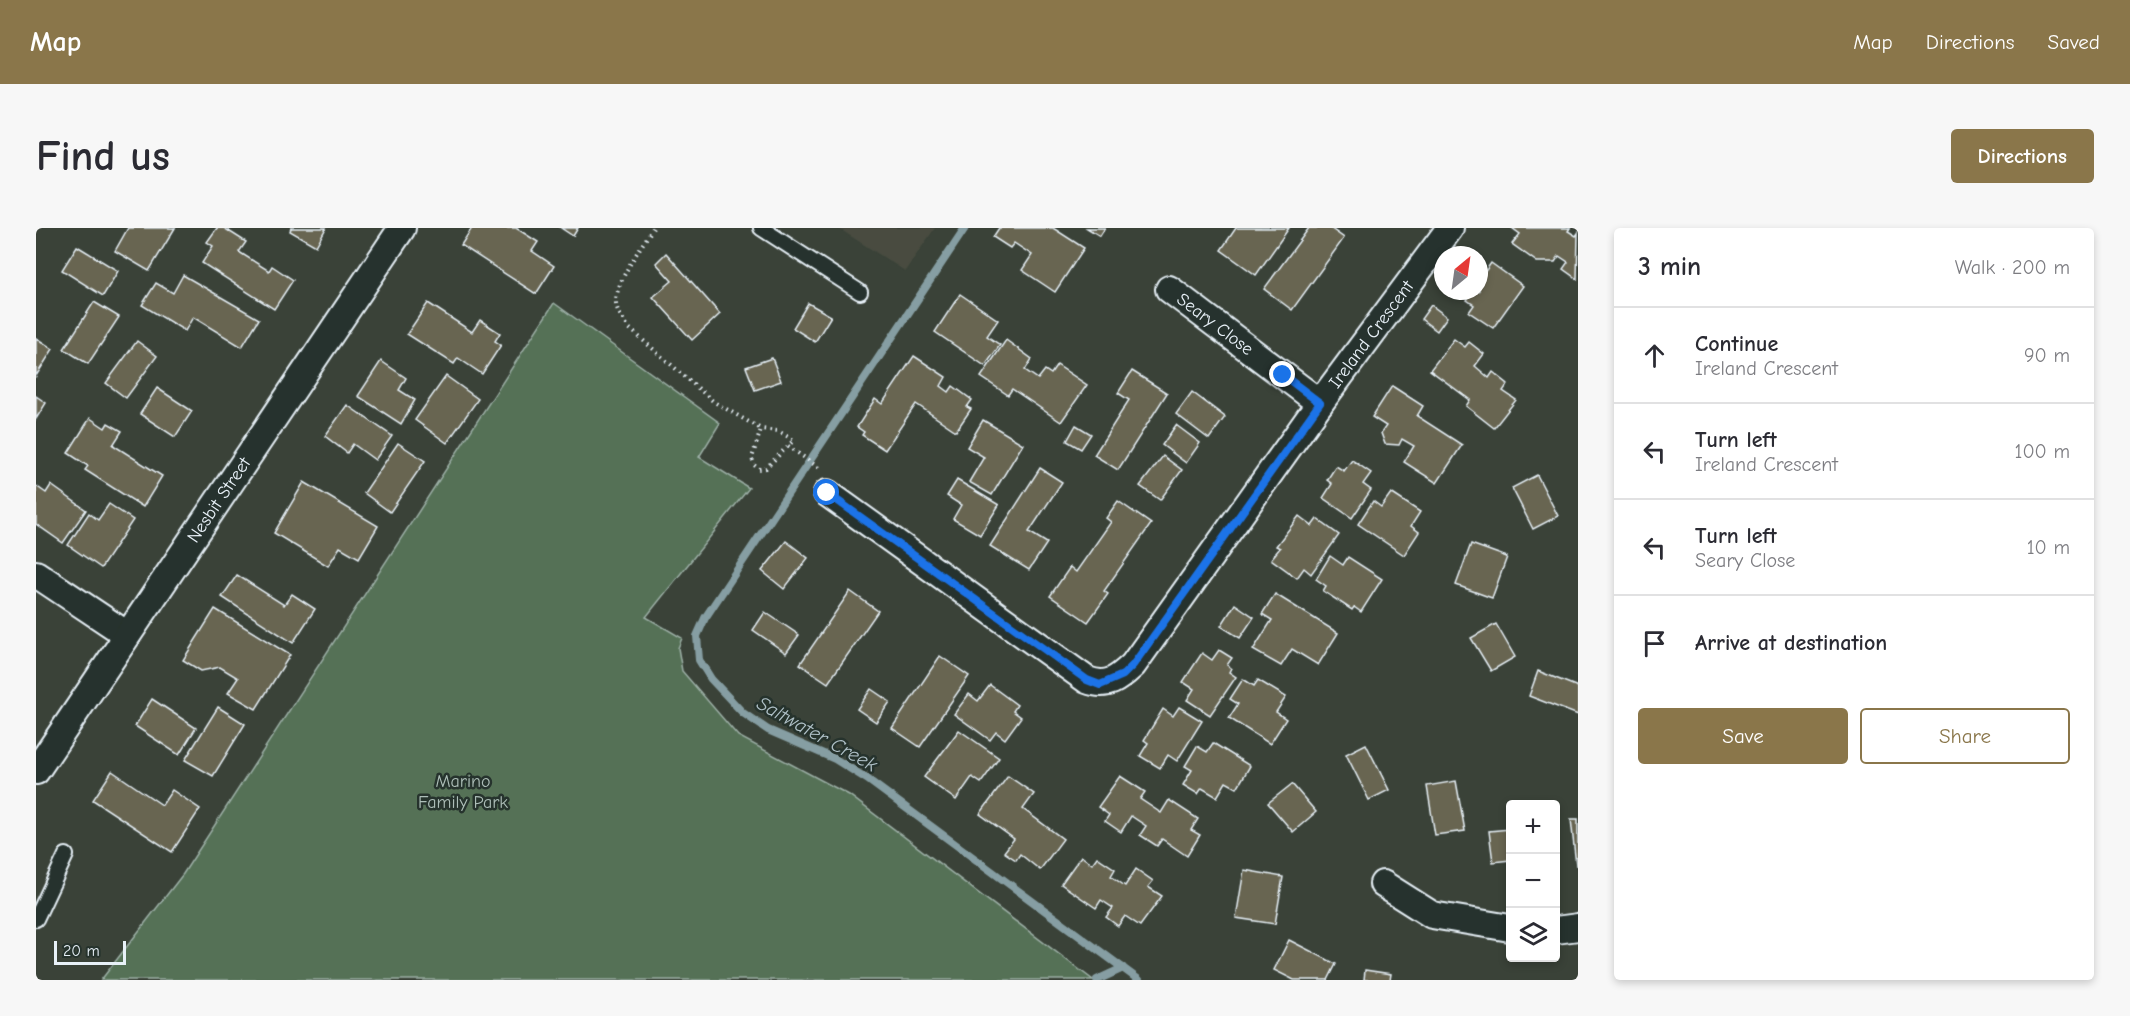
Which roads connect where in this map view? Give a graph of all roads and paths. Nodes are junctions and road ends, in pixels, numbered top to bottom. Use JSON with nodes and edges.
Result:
{"nodes":[{"id":1,"x":402,"y":228,"type":"edge"},
{"id":2,"x":653,"y":228,"type":"edge"},
{"id":3,"x":761,"y":228,"type":"edge"},
{"id":4,"x":1450,"y":228,"type":"edge"},
{"id":5,"x":1169,"y":290,"type":"dead end"},
{"id":6,"x":860,"y":292,"type":"dead end"},
{"id":7,"x":1320,"y":403,"type":"junction"},
{"id":8,"x":760,"y":429,"type":"junction"},
{"id":9,"x":788,"y":446,"type":"junction"},
{"id":10,"x":824,"y":481,"type":"joint"},
{"id":11,"x":36,"y":574,"type":"edge"},
{"id":12,"x":126,"y":634,"type":"junction"},
{"id":13,"x":36,"y":771,"type":"edge"},
{"id":14,"x":66,"y":855,"type":"dead end"},
{"id":15,"x":1383,"y":884,"type":"dead end"},
{"id":16,"x":36,"y":919,"type":"edge"},
{"id":17,"x":1506,"y":927,"type":"edge"},
{"id":18,"x":1578,"y":927,"type":"edge"},
{"id":19,"x":1560,"y":929,"type":"edge"}],
"edges":[{"from":1,"to":12,"type":"street","name":"Nesbit Street"},
{"from":2,"to":8,"type":"path"},
{"from":3,"to":6,"type":"lane"},
{"from":4,"to":7,"type":"street","name":"Ireland Crescent"},
{"from":5,"to":7,"type":"street","name":"Seary Close"},
{"from":7,"to":10,"type":"street","name":"Ireland Crescent"},
{"from":8,"to":9,"type":"path"},
{"from":8,"to":9,"type":"path"},
{"from":9,"to":10,"type":"path"},
{"from":11,"to":12,"type":"street"},
{"from":12,"to":13,"type":"street","name":"Nesbit Street"},
{"from":14,"to":16,"type":"lane"},
{"from":15,"to":17,"type":"street"},
{"from":18,"to":19,"type":"street"}]}
